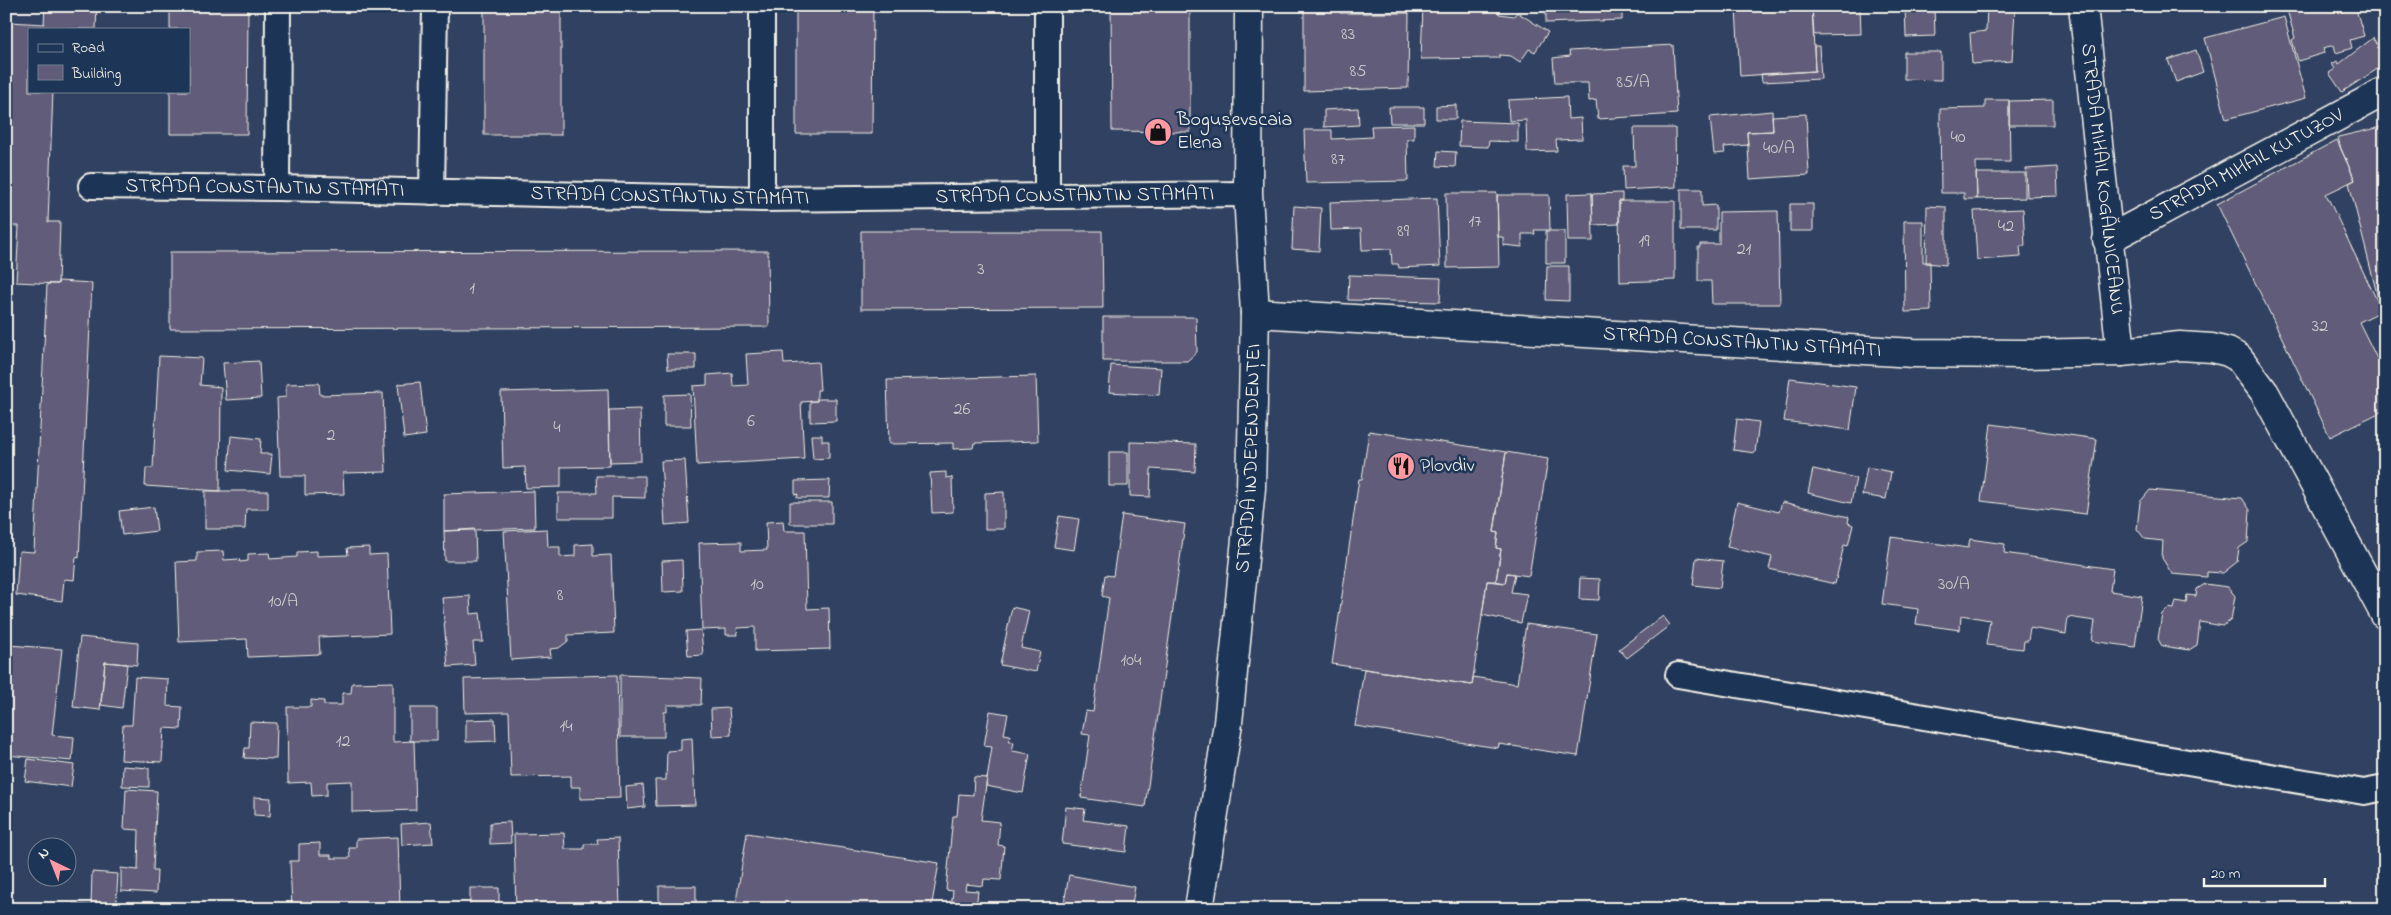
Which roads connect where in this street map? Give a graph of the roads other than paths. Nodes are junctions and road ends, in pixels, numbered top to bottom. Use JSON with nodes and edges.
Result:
{"nodes":[{"id":1,"x":278,"y":6,"type":"edge"},
{"id":2,"x":435,"y":6,"type":"edge"},
{"id":3,"x":762,"y":6,"type":"edge"},
{"id":4,"x":1047,"y":6,"type":"edge"},
{"id":5,"x":1249,"y":6,"type":"edge"},
{"id":6,"x":2082,"y":6,"type":"edge"},
{"id":7,"x":2385,"y":91,"type":"edge"},
{"id":8,"x":91,"y":186,"type":"dead end"},
{"id":9,"x":277,"y":188,"type":"junction"},
{"id":10,"x":432,"y":192,"type":"junction"},
{"id":11,"x":1248,"y":194,"type":"junction"},
{"id":12,"x":1047,"y":196,"type":"junction"},
{"id":13,"x":762,"y":199,"type":"junction"},
{"id":14,"x":2107,"y":240,"type":"junction"},
{"id":15,"x":1255,"y":314,"type":"junction"},
{"id":16,"x":2120,"y":352,"type":"junction"},
{"id":17,"x":2385,"y":614,"type":"edge"},
{"id":18,"x":1678,"y":675,"type":"dead end"},
{"id":19,"x":2385,"y":788,"type":"edge"},
{"id":20,"x":1199,"y":909,"type":"edge"}],
"edges":[{"from":1,"to":9,"type":"lane"},
{"from":2,"to":10,"type":"lane"},
{"from":3,"to":13,"type":"lane"},
{"from":4,"to":12,"type":"lane"},
{"from":5,"to":11,"type":"street","name":"STRADA INDEPENDENȚEI"},
{"from":6,"to":14,"type":"street","name":"STRADA MIHAIL KOGĂLNICEANU"},
{"from":7,"to":14,"type":"street","name":"STRADA MIHAIL KUTUZOV"},
{"from":8,"to":9,"type":"lane","name":"STRADA CONSTANTIN STAMATI"},
{"from":9,"to":10,"type":"lane","name":"STRADA CONSTANTIN STAMATI"},
{"from":10,"to":13,"type":"lane","name":"STRADA CONSTANTIN STAMATI"},
{"from":11,"to":12,"type":"lane","name":"STRADA CONSTANTIN STAMATI"},
{"from":11,"to":15,"type":"street","name":"STRADA INDEPENDENȚEI"},
{"from":12,"to":13,"type":"lane","name":"STRADA CONSTANTIN STAMATI"},
{"from":14,"to":16,"type":"street","name":"STRADA MIHAIL KOGĂLNICEANU"},
{"from":15,"to":16,"type":"street","name":"STRADA CONSTANTIN STAMATI"},
{"from":15,"to":20,"type":"street","name":"STRADA INDEPENDENȚEI"},
{"from":16,"to":17,"type":"street","name":"STRADA CONSTANTIN STAMATI"},
{"from":18,"to":19,"type":"lane"}]}
